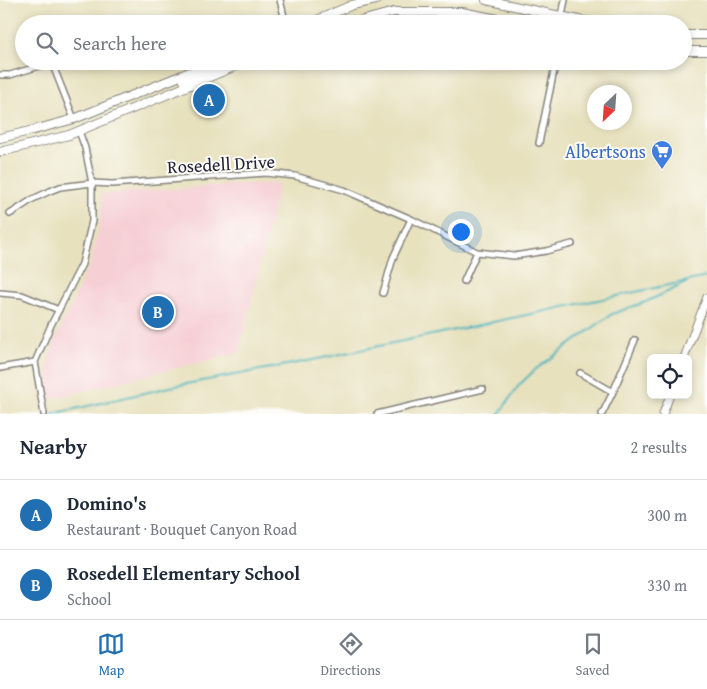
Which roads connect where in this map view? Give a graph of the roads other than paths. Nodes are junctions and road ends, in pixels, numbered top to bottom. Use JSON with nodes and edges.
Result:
{"nodes":[{"id":1,"x":280,"y":0,"type":"edge"},
{"id":2,"x":376,"y":0,"type":"edge"},
{"id":3,"x":486,"y":0,"type":"edge"},
{"id":4,"x":565,"y":0,"type":"edge"},
{"id":5,"x":284,"y":15,"type":"edge"},
{"id":6,"x":330,"y":15,"type":"edge"},
{"id":7,"x":383,"y":15,"type":"edge"},
{"id":8,"x":478,"y":15,"type":"edge"},
{"id":9,"x":543,"y":15,"type":"edge"},
{"id":10,"x":563,"y":15,"type":"edge"},
{"id":11,"x":692,"y":35,"type":"edge"},
{"id":12,"x":707,"y":35,"type":"edge"},
{"id":13,"x":692,"y":51,"type":"edge"},
{"id":14,"x":707,"y":51,"type":"edge"},
{"id":15,"x":27,"y":70,"type":"edge"},
{"id":16,"x":57,"y":70,"type":"edge"},
{"id":17,"x":195,"y":70,"type":"edge"},
{"id":18,"x":210,"y":70,"type":"edge"},
{"id":19,"x":227,"y":70,"type":"edge"},
{"id":20,"x":554,"y":70,"type":"edge"},
{"id":21,"x":0,"y":75,"type":"edge"},
{"id":22,"x":193,"y":85,"type":"junction"},
{"id":23,"x":74,"y":119,"type":"junction"},
{"id":24,"x":79,"y":131,"type":"junction"},
{"id":25,"x":0,"y":138,"type":"edge"},
{"id":26,"x":539,"y":143,"type":"dead end"},
{"id":27,"x":0,"y":152,"type":"edge"},
{"id":28,"x":92,"y":183,"type":"junction"},
{"id":29,"x":10,"y":214,"type":"dead end"},
{"id":30,"x":411,"y":219,"type":"junction"},
{"id":31,"x":572,"y":244,"type":"dead end"},
{"id":32,"x":477,"y":252,"type":"junction"},
{"id":33,"x":464,"y":281,"type":"dead end"},
{"id":34,"x":0,"y":293,"type":"edge"},
{"id":35,"x":383,"y":293,"type":"dead end"},
{"id":36,"x":707,"y":297,"type":"edge"},
{"id":37,"x":59,"y":310,"type":"junction"},
{"id":38,"x":635,"y":340,"type":"dead end"},
{"id":39,"x":686,"y":354,"type":"edge"},
{"id":40,"x":35,"y":362,"type":"junction"},
{"id":41,"x":0,"y":368,"type":"edge"},
{"id":42,"x":580,"y":373,"type":"dead end"},
{"id":43,"x":483,"y":389,"type":"dead end"},
{"id":44,"x":613,"y":392,"type":"junction"},
{"id":45,"x":669,"y":399,"type":"edge"},
{"id":46,"x":409,"y":408,"type":"junction"},
{"id":47,"x":44,"y":414,"type":"edge"},
{"id":48,"x":377,"y":414,"type":"edge"},
{"id":49,"x":410,"y":414,"type":"edge"},
{"id":50,"x":602,"y":414,"type":"edge"},
{"id":51,"x":663,"y":414,"type":"edge"}],
"edges":[{"from":1,"to":5,"type":"street"},
{"from":2,"to":6,"type":"main road"},
{"from":3,"to":9,"type":"main road"},
{"from":4,"to":10,"type":"street"},
{"from":7,"to":8,"type":"main road"},
{"from":11,"to":12,"type":"main road"},
{"from":13,"to":14,"type":"main road"},
{"from":15,"to":21,"type":"street"},
{"from":16,"to":23,"type":"street"},
{"from":17,"to":23,"type":"main road"},
{"from":18,"to":22,"type":"main road"},
{"from":19,"to":22,"type":"main road"},
{"from":20,"to":26,"type":"street"},
{"from":22,"to":24,"type":"main road"},
{"from":23,"to":24,"type":"main road"},
{"from":23,"to":25,"type":"main road"},
{"from":24,"to":27,"type":"main road"},
{"from":24,"to":28,"type":"street"},
{"from":28,"to":29,"type":"street","name":"Rosedell Drive"},
{"from":28,"to":30,"type":"street","name":"Rosedell Drive"},
{"from":28,"to":37,"type":"street"},
{"from":30,"to":32,"type":"street","name":"Rosedell Drive"},
{"from":30,"to":35,"type":"street"},
{"from":31,"to":32,"type":"street","name":"Rosedell Drive"},
{"from":32,"to":33,"type":"street"},
{"from":34,"to":37,"type":"street"},
{"from":36,"to":39,"type":"main road"},
{"from":37,"to":40,"type":"street"},
{"from":38,"to":44,"type":"street"},
{"from":40,"to":41,"type":"street"},
{"from":40,"to":47,"type":"street"},
{"from":42,"to":44,"type":"street"},
{"from":43,"to":46,"type":"street"},
{"from":44,"to":50,"type":"street"},
{"from":45,"to":51,"type":"main road"},
{"from":46,"to":48,"type":"street"},
{"from":46,"to":49,"type":"street"}]}
